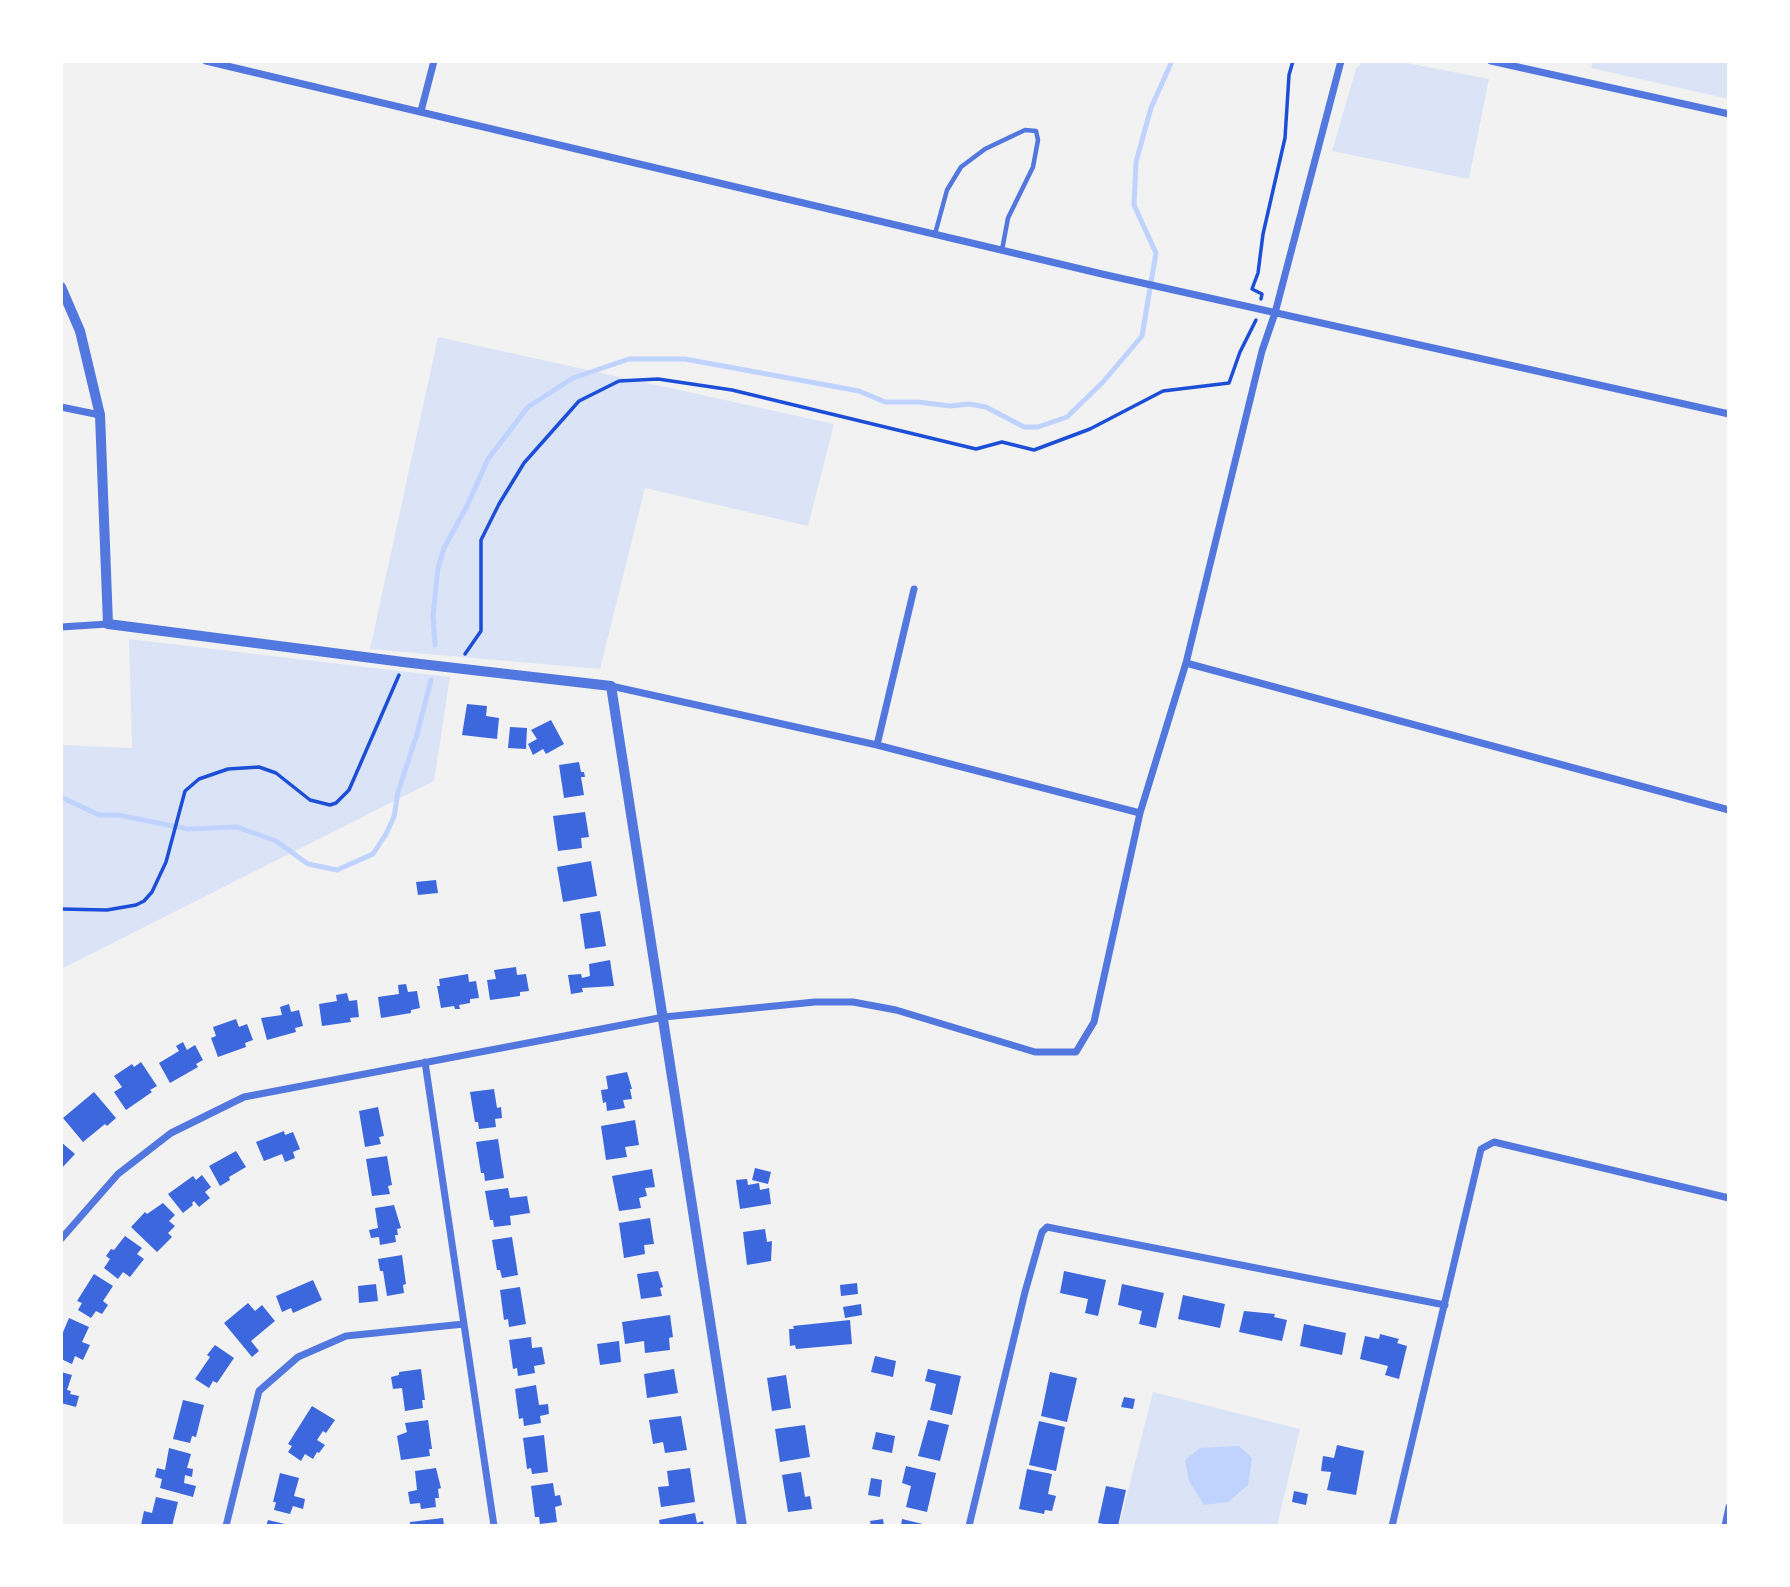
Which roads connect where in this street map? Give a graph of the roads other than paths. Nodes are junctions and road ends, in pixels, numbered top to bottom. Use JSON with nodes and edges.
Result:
{"nodes":[{"id":1,"x":206,"y":61,"type":"edge"},
{"id":2,"x":434,"y":61,"type":"edge"},
{"id":3,"x":1341,"y":61,"type":"edge"},
{"id":4,"x":1491,"y":61,"type":"edge"},
{"id":5,"x":421,"y":111,"type":"junction"},
{"id":6,"x":1729,"y":114,"type":"edge"},
{"id":7,"x":935,"y":234,"type":"junction"},
{"id":8,"x":1002,"y":250,"type":"junction"},
{"id":9,"x":61,"y":287,"type":"edge"},
{"id":10,"x":1275,"y":313,"type":"junction"},
{"id":11,"x":61,"y":407,"type":"edge"},
{"id":12,"x":1729,"y":414,"type":"edge"},
{"id":13,"x":100,"y":415,"type":"junction"},
{"id":14,"x":914,"y":589,"type":"dead end"},
{"id":15,"x":108,"y":624,"type":"junction"},
{"id":16,"x":61,"y":627,"type":"edge"},
{"id":17,"x":1186,"y":663,"type":"junction"},
{"id":18,"x":611,"y":686,"type":"junction"},
{"id":19,"x":877,"y":745,"type":"junction"},
{"id":20,"x":1729,"y":810,"type":"edge"},
{"id":21,"x":1140,"y":813,"type":"junction"},
{"id":22,"x":664,"y":1017,"type":"junction"},
{"id":23,"x":425,"y":1062,"type":"junction"},
{"id":24,"x":1729,"y":1198,"type":"edge"},
{"id":25,"x":61,"y":1239,"type":"edge"},
{"id":26,"x":1444,"y":1306,"type":"junction"},
{"id":27,"x":464,"y":1324,"type":"junction"},
{"id":28,"x":1729,"y":1507,"type":"edge"},
{"id":29,"x":226,"y":1526,"type":"edge"},
{"id":30,"x":494,"y":1526,"type":"edge"},
{"id":31,"x":742,"y":1526,"type":"edge"},
{"id":32,"x":969,"y":1526,"type":"edge"},
{"id":33,"x":1392,"y":1526,"type":"edge"},
{"id":34,"x":1725,"y":1526,"type":"edge"}],
"edges":[{"from":1,"to":5,"type":"street"},
{"from":2,"to":5,"type":"street"},
{"from":3,"to":10,"type":"street"},
{"from":4,"to":6,"type":"street"},
{"from":5,"to":7,"type":"street"},
{"from":7,"to":8,"type":"street"},
{"from":7,"to":8,"type":"lane"},
{"from":8,"to":10,"type":"street"},
{"from":9,"to":13,"type":"street"},
{"from":10,"to":12,"type":"street"},
{"from":10,"to":17,"type":"street"},
{"from":11,"to":13,"type":"street"},
{"from":13,"to":15,"type":"street"},
{"from":14,"to":19,"type":"street"},
{"from":15,"to":16,"type":"street"},
{"from":15,"to":18,"type":"street"},
{"from":17,"to":20,"type":"street"},
{"from":17,"to":21,"type":"street"},
{"from":18,"to":19,"type":"street"},
{"from":18,"to":22,"type":"street"},
{"from":19,"to":21,"type":"street"},
{"from":21,"to":22,"type":"street"},
{"from":22,"to":23,"type":"street"},
{"from":22,"to":31,"type":"street"},
{"from":23,"to":25,"type":"street"},
{"from":23,"to":27,"type":"street"},
{"from":24,"to":26,"type":"street"},
{"from":26,"to":32,"type":"street"},
{"from":26,"to":33,"type":"street"},
{"from":27,"to":29,"type":"street"},
{"from":27,"to":30,"type":"street"},
{"from":28,"to":34,"type":"street"}]}
